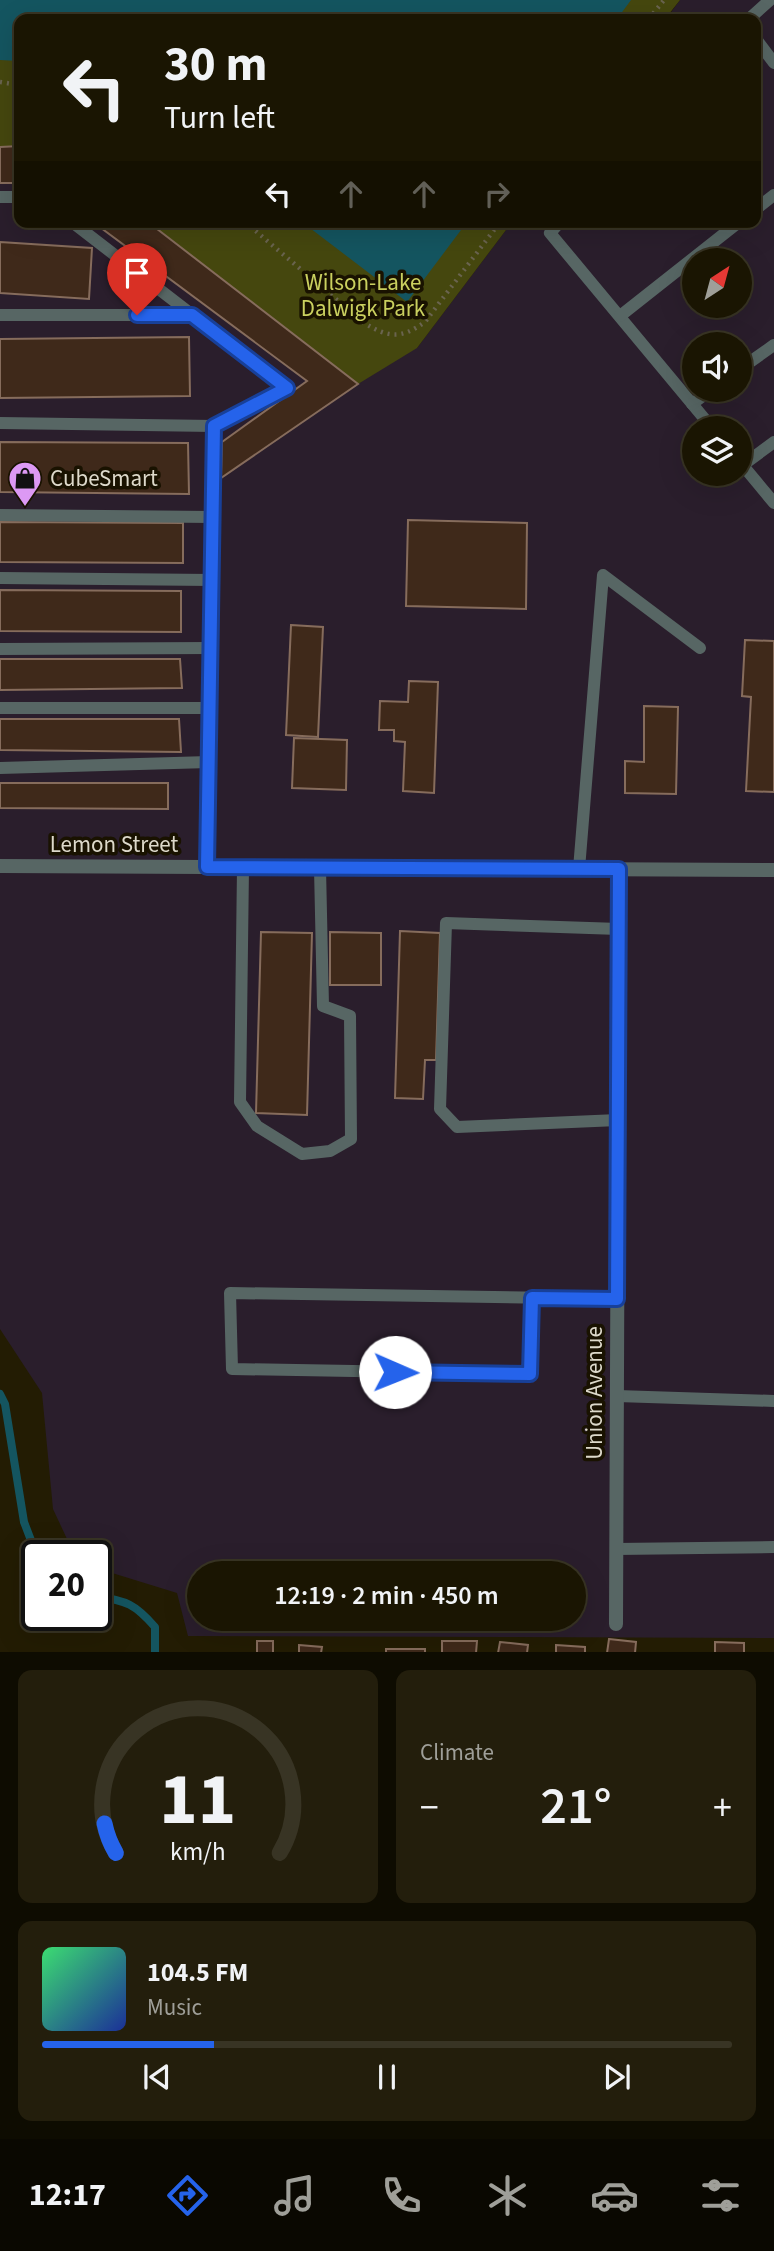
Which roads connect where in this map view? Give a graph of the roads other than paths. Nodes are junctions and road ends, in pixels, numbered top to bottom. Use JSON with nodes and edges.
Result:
{"nodes":[{"id":1,"x":770,"y":0,"type":"edge"},
{"id":2,"x":755,"y":14,"type":"edge"},
{"id":3,"x":761,"y":46,"type":"edge"},
{"id":4,"x":774,"y":63,"type":"edge"},
{"id":5,"x":80,"y":228,"type":"edge"},
{"id":6,"x":555,"y":228,"type":"edge"},
{"id":7,"x":731,"y":228,"type":"edge"},
{"id":8,"x":0,"y":315,"type":"edge"},
{"id":9,"x":192,"y":315,"type":"junction"},
{"id":10,"x":620,"y":316,"type":"junction"},
{"id":11,"x":774,"y":345,"type":"edge"},
{"id":12,"x":752,"y":361,"type":"edge"},
{"id":13,"x":695,"y":402,"type":"edge"},
{"id":14,"x":692,"y":404,"type":"junction"},
{"id":15,"x":702,"y":416,"type":"edge"},
{"id":16,"x":0,"y":423,"type":"edge"},
{"id":17,"x":214,"y":426,"type":"junction"},
{"id":18,"x":774,"y":442,"type":"edge"},
{"id":19,"x":752,"y":456,"type":"edge"},
{"id":20,"x":752,"y":476,"type":"edge"},
{"id":21,"x":774,"y":503,"type":"edge"},
{"id":22,"x":0,"y":515,"type":"edge"},
{"id":23,"x":212,"y":517,"type":"junction"},
{"id":24,"x":0,"y":578,"type":"edge"},
{"id":25,"x":212,"y":580,"type":"junction"},
{"id":26,"x":211,"y":648,"type":"junction"},
{"id":27,"x":700,"y":648,"type":"dead end"},
{"id":28,"x":0,"y":649,"type":"edge"},
{"id":29,"x":0,"y":708,"type":"edge"},
{"id":30,"x":210,"y":708,"type":"junction"},
{"id":31,"x":209,"y":762,"type":"junction"},
{"id":32,"x":0,"y":768,"type":"edge"},
{"id":33,"x":0,"y":866,"type":"edge"},
{"id":34,"x":207,"y":867,"type":"junction"},
{"id":35,"x":243,"y":867,"type":"junction"},
{"id":36,"x":320,"y":868,"type":"junction"},
{"id":37,"x":579,"y":869,"type":"junction"},
{"id":38,"x":619,"y":869,"type":"junction"},
{"id":39,"x":774,"y":870,"type":"edge"},
{"id":40,"x":619,"y":929,"type":"junction"},
{"id":41,"x":618,"y":1120,"type":"junction"},
{"id":42,"x":532,"y":1298,"type":"junction"},
{"id":43,"x":617,"y":1299,"type":"junction"},
{"id":44,"x":617,"y":1396,"type":"junction"},
{"id":45,"x":774,"y":1401,"type":"edge"},
{"id":46,"x":774,"y":1547,"type":"edge"},
{"id":47,"x":616,"y":1549,"type":"junction"},
{"id":48,"x":616,"y":1624,"type":"dead end"}],
"edges":[{"from":1,"to":2,"type":"lane"},
{"from":3,"to":4,"type":"lane"},
{"from":5,"to":9,"type":"lane"},
{"from":6,"to":10,"type":"lane"},
{"from":7,"to":10,"type":"lane"},
{"from":8,"to":9,"type":"lane"},
{"from":9,"to":17,"type":"lane"},
{"from":10,"to":14,"type":"lane"},
{"from":11,"to":12,"type":"lane"},
{"from":13,"to":14,"type":"lane"},
{"from":14,"to":15,"type":"lane"},
{"from":16,"to":17,"type":"lane"},
{"from":17,"to":23,"type":"lane"},
{"from":18,"to":19,"type":"lane"},
{"from":20,"to":21,"type":"lane"},
{"from":22,"to":23,"type":"lane"},
{"from":23,"to":25,"type":"lane"},
{"from":24,"to":25,"type":"lane"},
{"from":25,"to":26,"type":"lane"},
{"from":26,"to":28,"type":"lane"},
{"from":26,"to":30,"type":"lane"},
{"from":27,"to":37,"type":"lane"},
{"from":29,"to":30,"type":"lane"},
{"from":30,"to":31,"type":"lane"},
{"from":31,"to":32,"type":"lane"},
{"from":31,"to":34,"type":"lane"},
{"from":33,"to":34,"type":"street","name":"Lemon Street"},
{"from":34,"to":35,"type":"street","name":"Lemon Street"},
{"from":35,"to":36,"type":"street","name":"Lemon Street"},
{"from":35,"to":36,"type":"lane"},
{"from":36,"to":37,"type":"street","name":"Lemon Street"},
{"from":37,"to":38,"type":"street","name":"Lemon Street"},
{"from":38,"to":39,"type":"street","name":"Lemon Street"},
{"from":38,"to":40,"type":"street","name":"Union Avenue"},
{"from":40,"to":41,"type":"street","name":"Union Avenue"},
{"from":40,"to":41,"type":"lane"},
{"from":41,"to":43,"type":"street","name":"Union Avenue"},
{"from":42,"to":42,"type":"lane"},
{"from":42,"to":43,"type":"lane"},
{"from":43,"to":44,"type":"street","name":"Union Avenue"},
{"from":44,"to":45,"type":"lane"},
{"from":44,"to":47,"type":"street","name":"Union Avenue"},
{"from":46,"to":47,"type":"lane"},
{"from":47,"to":48,"type":"street","name":"Union Avenue"}]}
